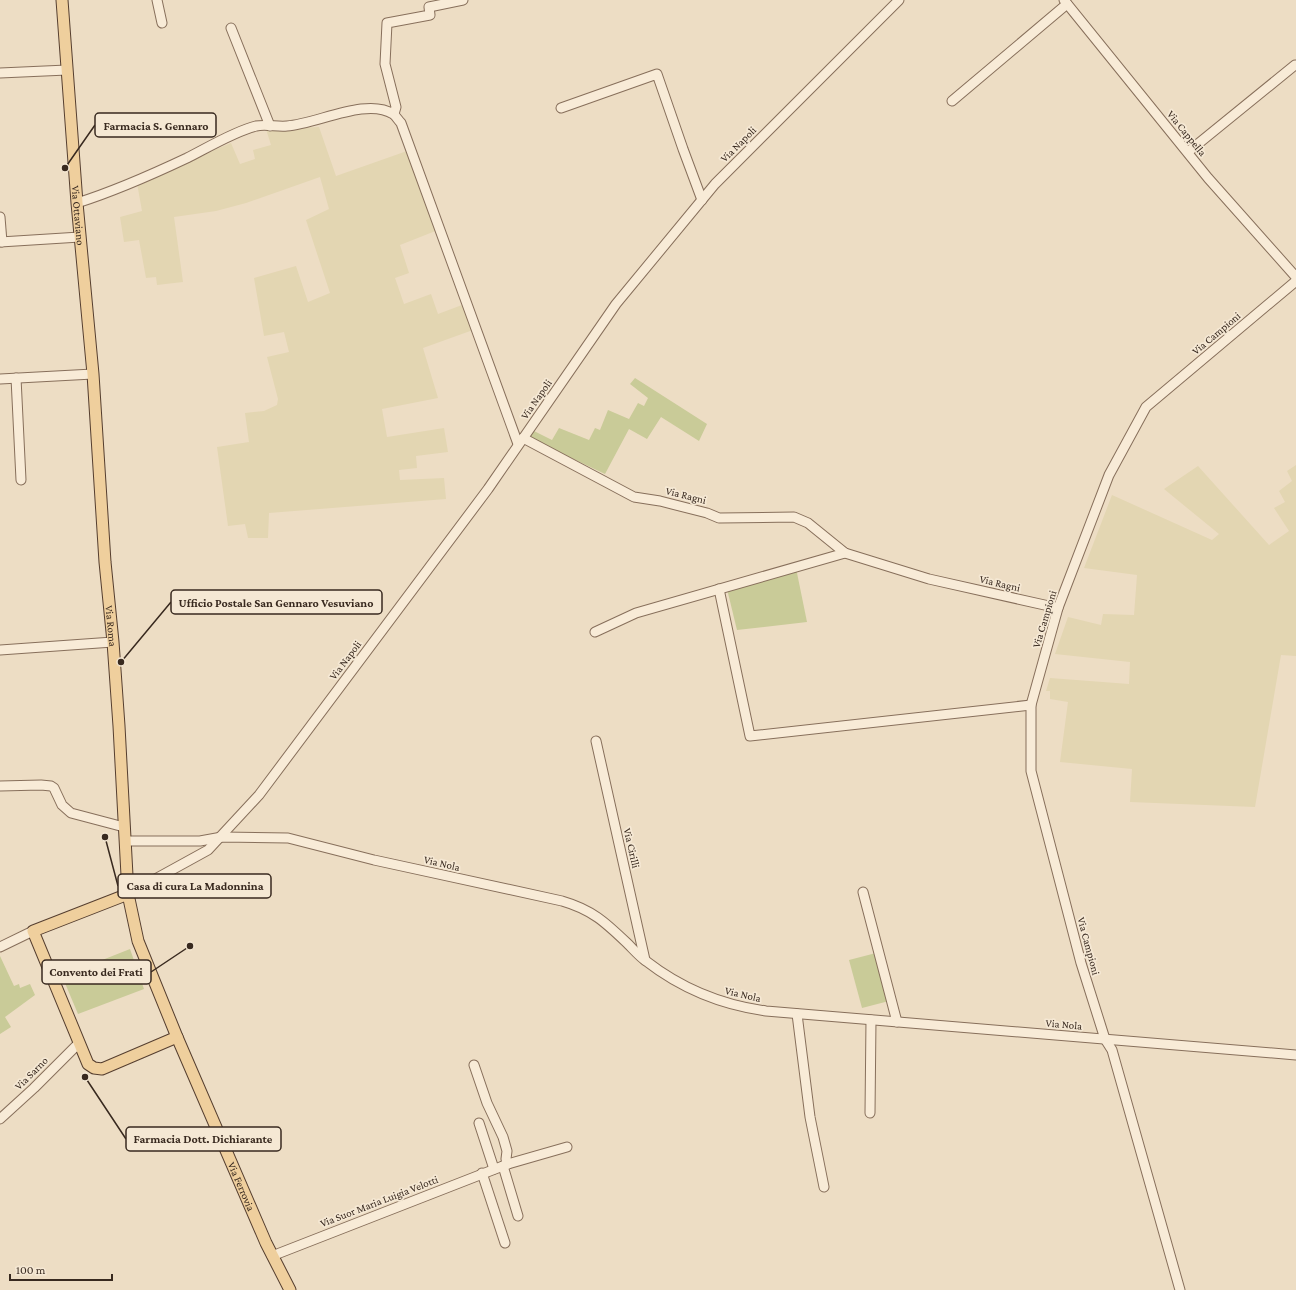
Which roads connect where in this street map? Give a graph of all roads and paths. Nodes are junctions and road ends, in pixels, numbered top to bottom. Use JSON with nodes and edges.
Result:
{"nodes":[{"id":1,"x":62,"y":0,"type":"edge"},
{"id":2,"x":157,"y":0,"type":"edge"},
{"id":3,"x":463,"y":0,"type":"edge"},
{"id":4,"x":899,"y":0,"type":"edge"},
{"id":5,"x":1066,"y":2,"type":"edge"},
{"id":6,"x":162,"y":23,"type":"dead end"},
{"id":7,"x":231,"y":28,"type":"dead end"},
{"id":8,"x":1295,"y":64,"type":"dead end"},
{"id":9,"x":67,"y":70,"type":"junction"},
{"id":10,"x":0,"y":73,"type":"edge"},
{"id":11,"x":952,"y":101,"type":"dead end"},
{"id":12,"x":561,"y":108,"type":"dead end"},
{"id":13,"x":394,"y":114,"type":"junction"},
{"id":14,"x":270,"y":126,"type":"junction"},
{"id":15,"x":1188,"y":152,"type":"junction"},
{"id":16,"x":702,"y":200,"type":"junction"},
{"id":17,"x":77,"y":203,"type":"junction"},
{"id":18,"x":0,"y":217,"type":"edge"},
{"id":19,"x":80,"y":236,"type":"junction"},
{"id":20,"x":1,"y":242,"type":"edge"},
{"id":21,"x":1296,"y":277,"type":"edge"},
{"id":22,"x":1296,"y":281,"type":"edge"},
{"id":23,"x":93,"y":374,"type":"junction"},
{"id":24,"x":16,"y":378,"type":"junction"},
{"id":25,"x":0,"y":380,"type":"edge"},
{"id":26,"x":97,"y":430,"type":"joint"},
{"id":27,"x":521,"y":441,"type":"junction"},
{"id":28,"x":21,"y":480,"type":"dead end"},
{"id":29,"x":845,"y":553,"type":"junction"},
{"id":30,"x":719,"y":589,"type":"junction"},
{"id":31,"x":1058,"y":608,"type":"junction"},
{"id":32,"x":595,"y":632,"type":"dead end"},
{"id":33,"x":113,"y":642,"type":"junction"},
{"id":34,"x":0,"y":650,"type":"edge"},
{"id":35,"x":1031,"y":705,"type":"junction"},
{"id":36,"x":596,"y":741,"type":"dead end"},
{"id":37,"x":0,"y":786,"type":"edge"},
{"id":38,"x":124,"y":827,"type":"junction"},
{"id":39,"x":222,"y":837,"type":"junction"},
{"id":40,"x":125,"y":841,"type":"junction"},
{"id":41,"x":863,"y":892,"type":"dead end"},
{"id":42,"x":128,"y":894,"type":"junction"},
{"id":43,"x":33,"y":931,"type":"junction"},
{"id":44,"x":0,"y":946,"type":"edge"},
{"id":45,"x":645,"y":961,"type":"junction"},
{"id":46,"x":797,"y":1014,"type":"junction"},
{"id":47,"x":871,"y":1020,"type":"junction"},
{"id":48,"x":897,"y":1022,"type":"junction"},
{"id":49,"x":177,"y":1037,"type":"junction"},
{"id":50,"x":1105,"y":1039,"type":"junction"},
{"id":51,"x":79,"y":1043,"type":"junction"},
{"id":52,"x":1296,"y":1055,"type":"edge"},
{"id":53,"x":474,"y":1066,"type":"dead end"},
{"id":54,"x":870,"y":1113,"type":"dead end"},
{"id":55,"x":0,"y":1119,"type":"edge"},
{"id":56,"x":479,"y":1123,"type":"dead end"},
{"id":57,"x":567,"y":1147,"type":"dead end"},
{"id":58,"x":501,"y":1166,"type":"junction"},
{"id":59,"x":482,"y":1174,"type":"junction"},
{"id":60,"x":824,"y":1187,"type":"dead end"},
{"id":61,"x":518,"y":1216,"type":"dead end"},
{"id":62,"x":505,"y":1243,"type":"dead end"},
{"id":63,"x":272,"y":1256,"type":"junction"},
{"id":64,"x":290,"y":1290,"type":"edge"},
{"id":65,"x":1180,"y":1290,"type":"edge"}],
"edges":[{"from":1,"to":9,"type":"main road","name":"Via Ottaviano"},
{"from":2,"to":6,"type":"street"},
{"from":3,"to":13,"type":"street"},
{"from":4,"to":16,"type":"street","name":"Via Napoli"},
{"from":5,"to":11,"type":"street"},
{"from":5,"to":15,"type":"street","name":"Via Cappella"},
{"from":7,"to":14,"type":"street"},
{"from":8,"to":15,"type":"street"},
{"from":9,"to":10,"type":"street"},
{"from":9,"to":17,"type":"main road","name":"Via Ottaviano"},
{"from":12,"to":16,"type":"street"},
{"from":13,"to":14,"type":"street"},
{"from":13,"to":27,"type":"street"},
{"from":14,"to":17,"type":"street"},
{"from":15,"to":21,"type":"street","name":"Via Cappella"},
{"from":16,"to":27,"type":"street","name":"Via Napoli"},
{"from":17,"to":19,"type":"main road","name":"Via Ottaviano"},
{"from":18,"to":20,"type":"street"},
{"from":19,"to":20,"type":"street"},
{"from":19,"to":23,"type":"main road","name":"Via Ottaviano"},
{"from":22,"to":31,"type":"street","name":"Via Campioni"},
{"from":23,"to":24,"type":"street"},
{"from":23,"to":26,"type":"main road","name":"Via Ottaviano"},
{"from":24,"to":25,"type":"street"},
{"from":24,"to":28,"type":"street"},
{"from":26,"to":33,"type":"main road","name":"Via Roma"},
{"from":27,"to":29,"type":"street","name":"Via Ragni"},
{"from":27,"to":39,"type":"street","name":"Via Napoli"},
{"from":29,"to":30,"type":"street"},
{"from":29,"to":31,"type":"street","name":"Via Ragni"},
{"from":30,"to":32,"type":"street"},
{"from":30,"to":35,"type":"street"},
{"from":31,"to":35,"type":"street","name":"Via Campioni"},
{"from":33,"to":34,"type":"street"},
{"from":33,"to":38,"type":"main road","name":"Via Roma"},
{"from":35,"to":50,"type":"street","name":"Via Campioni"},
{"from":36,"to":45,"type":"street","name":"Via Cirilli"},
{"from":37,"to":38,"type":"street"},
{"from":38,"to":40,"type":"main road","name":"Via Roma"},
{"from":39,"to":40,"type":"street","name":"Via Nola"},
{"from":39,"to":42,"type":"street","name":"Via Napoli"},
{"from":39,"to":45,"type":"street","name":"Via Nola"},
{"from":40,"to":42,"type":"main road","name":"Via Roma"},
{"from":41,"to":48,"type":"street"},
{"from":42,"to":43,"type":"main road"},
{"from":42,"to":49,"type":"main road","name":"Via Ferrovia"},
{"from":43,"to":44,"type":"street"},
{"from":43,"to":51,"type":"main road"},
{"from":45,"to":46,"type":"street","name":"Via Nola"},
{"from":46,"to":47,"type":"street","name":"Via Nola"},
{"from":46,"to":60,"type":"street"},
{"from":47,"to":48,"type":"street","name":"Via Nola"},
{"from":47,"to":54,"type":"street"},
{"from":48,"to":50,"type":"street","name":"Via Nola"},
{"from":49,"to":51,"type":"main road"},
{"from":49,"to":63,"type":"main road","name":"Via Ferrovia"},
{"from":50,"to":52,"type":"street","name":"Via Nola"},
{"from":50,"to":65,"type":"street","name":"Via Campioni"},
{"from":51,"to":55,"type":"street","name":"Via Sarno"},
{"from":53,"to":58,"type":"street"},
{"from":56,"to":58,"type":"street"},
{"from":57,"to":58,"type":"street","name":"Via Suor Maria Luigia Velotti"},
{"from":58,"to":59,"type":"street","name":"Via Suor Maria Luigia Velotti"},
{"from":58,"to":61,"type":"street"},
{"from":59,"to":62,"type":"street"},
{"from":59,"to":63,"type":"street","name":"Via Suor Maria Luigia Velotti"},
{"from":63,"to":64,"type":"main road","name":"Via Ferrovia"}]}
